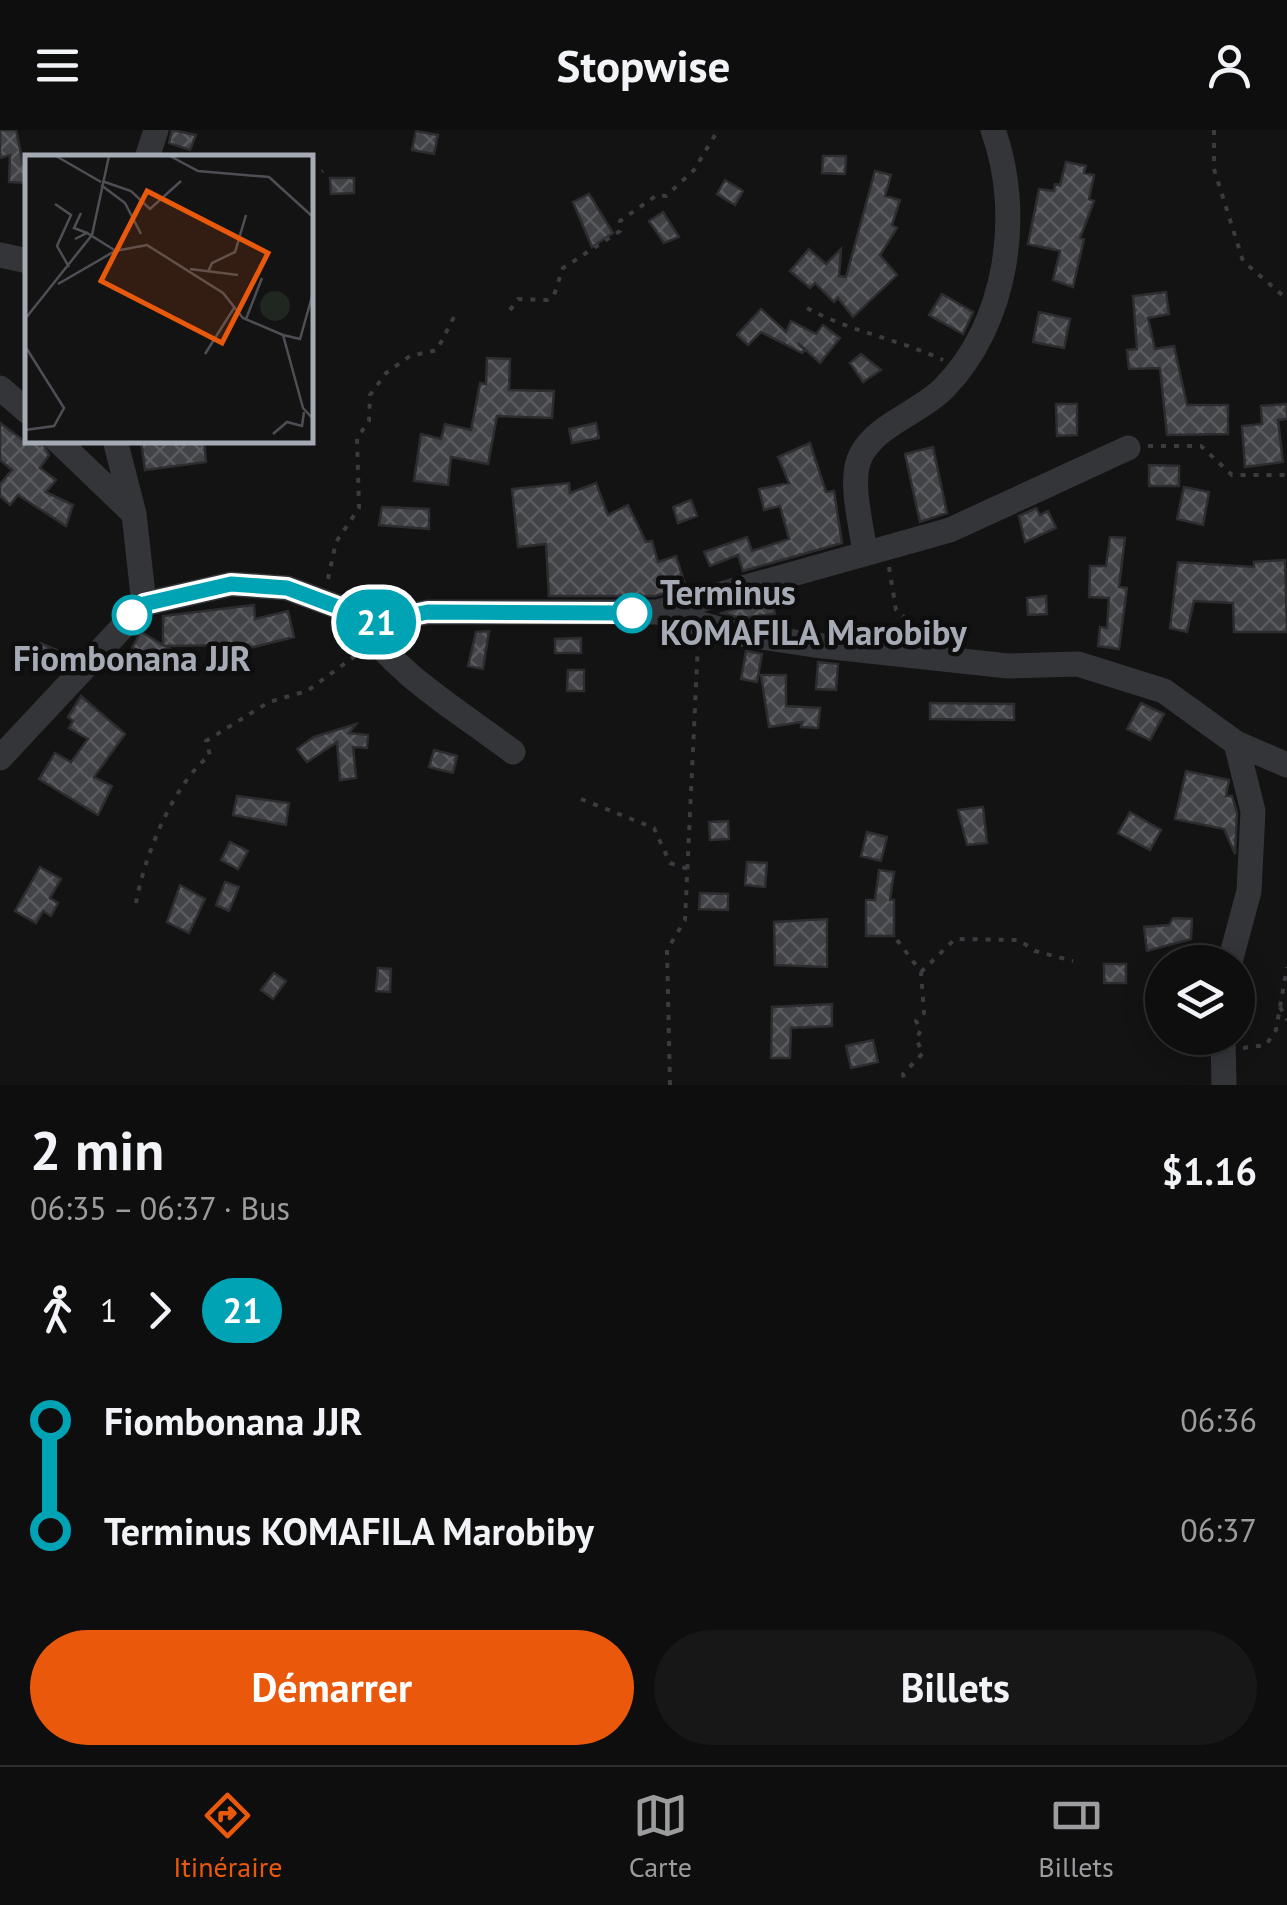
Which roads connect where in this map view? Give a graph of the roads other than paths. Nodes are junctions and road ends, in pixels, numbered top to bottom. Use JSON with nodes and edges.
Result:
{"nodes":[{"id":1,"x":156,"y":130,"type":"edge"},
{"id":2,"x":993,"y":130,"type":"edge"},
{"id":3,"x":148,"y":155,"type":"edge"},
{"id":4,"x":0,"y":255,"type":"edge"},
{"id":5,"x":25,"y":261,"type":"edge"},
{"id":6,"x":0,"y":388,"type":"edge"},
{"id":7,"x":25,"y":409,"type":"edge"},
{"id":8,"x":59,"y":442,"type":"edge"},
{"id":9,"x":116,"y":442,"type":"edge"},
{"id":10,"x":1128,"y":448,"type":"road end"},
{"id":11,"x":134,"y":514,"type":"junction"},
{"id":12,"x":875,"y":551,"type":"junction"},
{"id":13,"x":144,"y":604,"type":"junction"},
{"id":14,"x":345,"y":612,"type":"junction"},
{"id":15,"x":658,"y":612,"type":"junction"},
{"id":16,"x":1236,"y":744,"type":"junction"},
{"id":17,"x":514,"y":752,"type":"dead end"},
{"id":18,"x":0,"y":758,"type":"edge"},
{"id":19,"x":1287,"y":765,"type":"edge"},
{"id":20,"x":1235,"y":945,"type":"edge"},
{"id":21,"x":1223,"y":1055,"type":"edge"},
{"id":22,"x":1224,"y":1085,"type":"edge"}],
"edges":[{"from":1,"to":3,"type":"street"},
{"from":2,"to":12,"type":"street"},
{"from":4,"to":5,"type":"street"},
{"from":6,"to":7,"type":"street"},
{"from":8,"to":11,"type":"street"},
{"from":9,"to":11,"type":"street"},
{"from":10,"to":12,"type":"street"},
{"from":11,"to":13,"type":"street"},
{"from":12,"to":15,"type":"street"},
{"from":13,"to":14,"type":"street"},
{"from":13,"to":18,"type":"street"},
{"from":14,"to":15,"type":"street"},
{"from":14,"to":17,"type":"street"},
{"from":15,"to":16,"type":"street"},
{"from":16,"to":19,"type":"street"},
{"from":16,"to":20,"type":"street"},
{"from":21,"to":22,"type":"street"}]}
